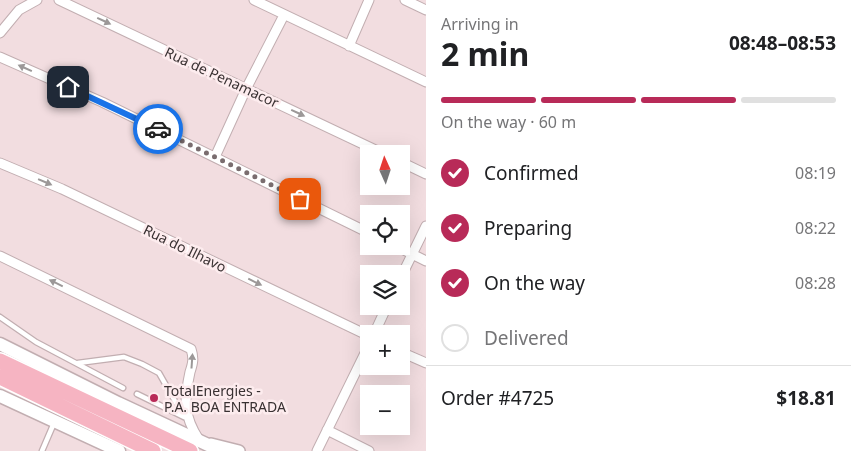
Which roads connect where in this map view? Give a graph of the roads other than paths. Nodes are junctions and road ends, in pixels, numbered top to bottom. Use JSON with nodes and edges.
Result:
{"nodes":[{"id":1,"x":37,"y":0,"type":"edge"},
{"id":2,"x":59,"y":0,"type":"edge"},
{"id":3,"x":254,"y":0,"type":"edge"},
{"id":4,"x":370,"y":0,"type":"edge"},
{"id":5,"x":405,"y":0,"type":"edge"},
{"id":6,"x":426,"y":10,"type":"edge"},
{"id":7,"x":284,"y":15,"type":"junction"},
{"id":8,"x":0,"y":33,"type":"edge"},
{"id":9,"x":349,"y":46,"type":"junction"},
{"id":10,"x":0,"y":57,"type":"edge"},
{"id":11,"x":426,"y":82,"type":"edge"},
{"id":12,"x":246,"y":88,"type":"junction"},
{"id":13,"x":365,"y":145,"type":"edge"},
{"id":14,"x":215,"y":157,"type":"junction"},
{"id":15,"x":0,"y":163,"type":"edge"},
{"id":16,"x":410,"y":166,"type":"edge"},
{"id":17,"x":426,"y":174,"type":"edge"},
{"id":18,"x":426,"y":226,"type":"edge"},
{"id":19,"x":360,"y":229,"type":"edge"},
{"id":20,"x":412,"y":254,"type":"junction"},
{"id":21,"x":0,"y":256,"type":"edge"},
{"id":22,"x":426,"y":261,"type":"edge"},
{"id":23,"x":407,"y":265,"type":"edge"},
{"id":24,"x":0,"y":317,"type":"edge"},
{"id":25,"x":360,"y":332,"type":"edge"},
{"id":26,"x":0,"y":335,"type":"edge"},
{"id":27,"x":0,"y":344,"type":"edge"},
{"id":28,"x":410,"y":356,"type":"edge"},
{"id":29,"x":0,"y":361,"type":"edge"},
{"id":30,"x":78,"y":363,"type":"junction"},
{"id":31,"x":360,"y":363,"type":"edge"},
{"id":32,"x":426,"y":364,"type":"edge"},
{"id":33,"x":0,"y":377,"type":"edge"},
{"id":34,"x":40,"y":380,"type":"junction"},
{"id":35,"x":123,"y":388,"type":"dead end"},
{"id":36,"x":137,"y":394,"type":"dead end"},
{"id":37,"x":0,"y":396,"type":"edge"},
{"id":38,"x":186,"y":418,"type":"junction"},
{"id":39,"x":55,"y":422,"type":"junction"},
{"id":40,"x":327,"y":430,"type":"junction"},
{"id":41,"x":98,"y":441,"type":"junction"},
{"id":42,"x":195,"y":446,"type":"edge"},
{"id":43,"x":42,"y":451,"type":"edge"},
{"id":44,"x":109,"y":451,"type":"edge"},
{"id":45,"x":119,"y":451,"type":"edge"},
{"id":46,"x":153,"y":451,"type":"edge"},
{"id":47,"x":222,"y":451,"type":"edge"},
{"id":48,"x":239,"y":451,"type":"edge"},
{"id":49,"x":317,"y":451,"type":"edge"},
{"id":50,"x":369,"y":451,"type":"edge"}],
"edges":[{"from":1,"to":8,"type":"street"},
{"from":2,"to":12,"type":"street","name":"Rua de Penamacor","one_way":true},
{"from":3,"to":7,"type":"street"},
{"from":4,"to":9,"type":"street"},
{"from":5,"to":6,"type":"street"},
{"from":7,"to":9,"type":"street"},
{"from":7,"to":12,"type":"street"},
{"from":9,"to":11,"type":"street"},
{"from":14,"to":10,"type":"street","one_way":true},
{"from":12,"to":13,"type":"street","name":"Rua de Penamacor","one_way":true},
{"from":12,"to":14,"type":"street"},
{"from":14,"to":19,"type":"street"},
{"from":15,"to":25,"type":"street","name":"Rua do Ilhavo","one_way":true},
{"from":16,"to":17,"type":"street"},
{"from":18,"to":20,"type":"street"},
{"from":20,"to":22,"type":"street"},
{"from":20,"to":23,"type":"street"},
{"from":38,"to":21,"type":"street","one_way":true},
{"from":24,"to":30,"type":"lane"},
{"from":26,"to":34,"type":"main road"},
{"from":27,"to":34,"type":"main road"},
{"from":28,"to":32,"type":"street"},
{"from":29,"to":34,"type":"highway"},
{"from":30,"to":35,"type":"lane"},
{"from":30,"to":38,"type":"lane"},
{"from":31,"to":40,"type":"street"},
{"from":33,"to":34,"type":"highway"},
{"from":34,"to":42,"type":"highway"},
{"from":34,"to":46,"type":"highway"},
{"from":36,"to":38,"type":"lane"},
{"from":37,"to":39,"type":"main road"},
{"from":38,"to":42,"type":"street"},
{"from":39,"to":41,"type":"main road"},
{"from":39,"to":43,"type":"lane"},
{"from":40,"to":49,"type":"street"},
{"from":40,"to":50,"type":"street"},
{"from":41,"to":44,"type":"lane"},
{"from":41,"to":45,"type":"main road"},
{"from":42,"to":47,"type":"main road"},
{"from":42,"to":48,"type":"street"}]}
